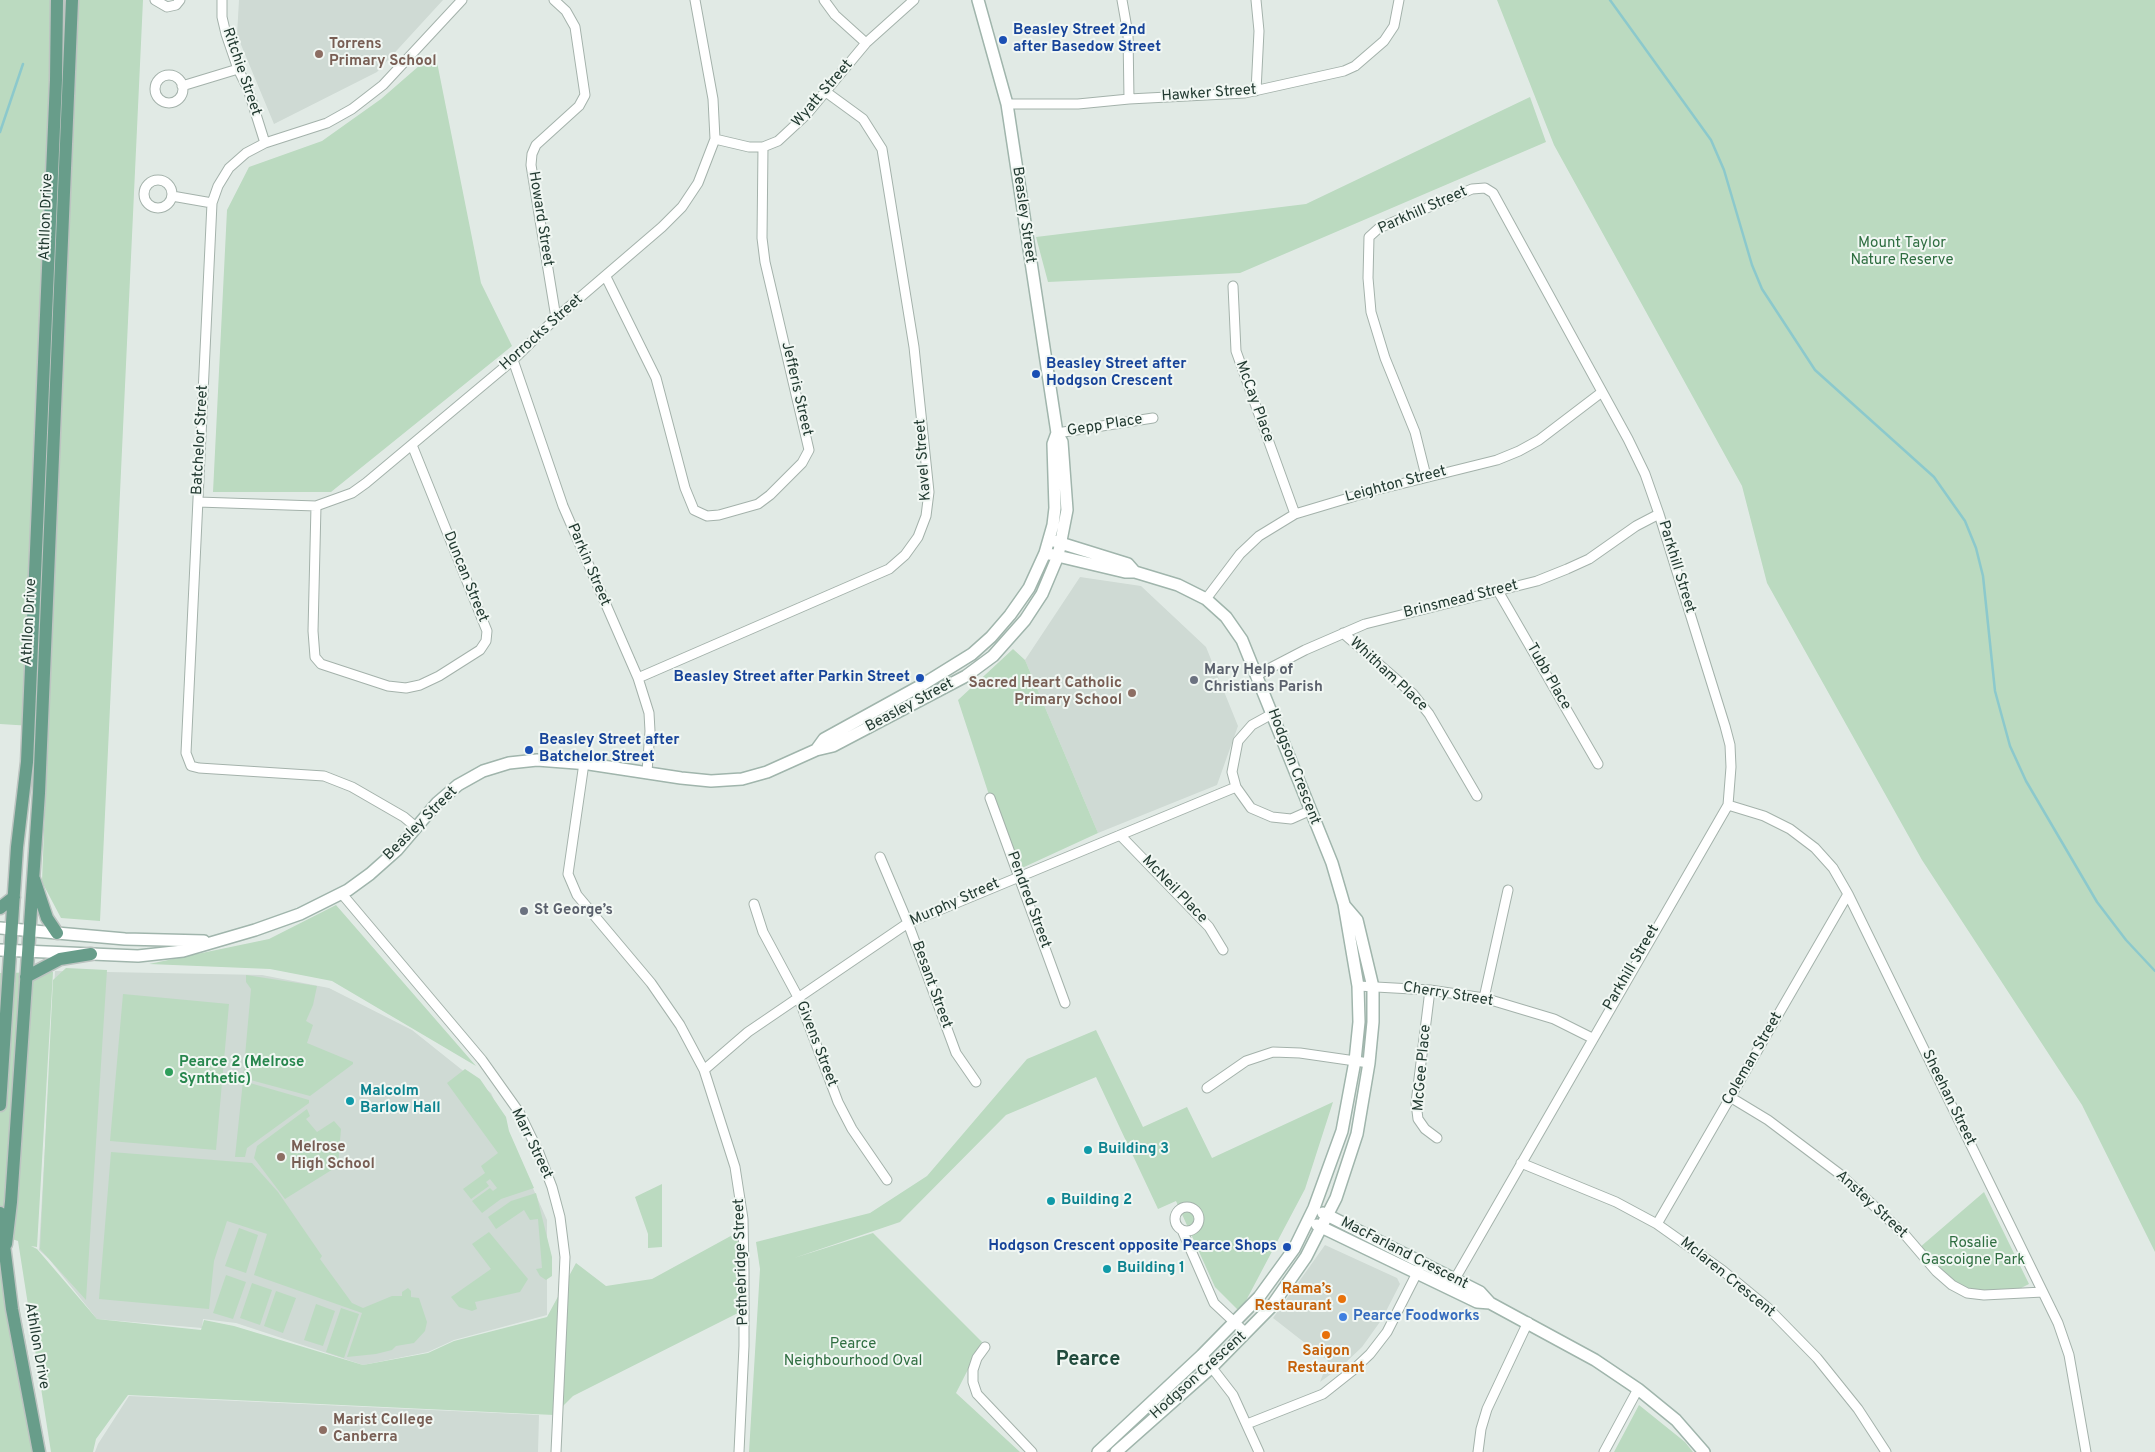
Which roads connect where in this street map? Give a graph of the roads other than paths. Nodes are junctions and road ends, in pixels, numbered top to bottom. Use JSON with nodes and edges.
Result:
{"nodes":[{"id":1,"x":56,"y":0,"type":"edge"},
{"id":2,"x":72,"y":0,"type":"edge"},
{"id":3,"x":155,"y":0,"type":"edge"},
{"id":4,"x":180,"y":0,"type":"edge"},
{"id":5,"x":222,"y":0,"type":"edge"},
{"id":6,"x":462,"y":0,"type":"edge"},
{"id":7,"x":554,"y":0,"type":"edge"},
{"id":8,"x":696,"y":0,"type":"edge"},
{"id":9,"x":824,"y":0,"type":"edge"},
{"id":10,"x":914,"y":0,"type":"edge"},
{"id":11,"x":978,"y":0,"type":"edge"},
{"id":12,"x":1122,"y":0,"type":"edge"},
{"id":13,"x":1256,"y":0,"type":"edge"},
{"id":14,"x":1399,"y":0,"type":"edge"},
{"id":15,"x":866,"y":43,"type":"junction"},
{"id":16,"x":238,"y":69,"type":"junction"},
{"id":17,"x":182,"y":86,"type":"dead end"},
{"id":18,"x":1256,"y":91,"type":"junction"},
{"id":19,"x":826,"y":92,"type":"junction"},
{"id":20,"x":1129,"y":99,"type":"junction"},
{"id":21,"x":1007,"y":104,"type":"junction"},
{"id":22,"x":715,"y":140,"type":"junction"},
{"id":23,"x":265,"y":143,"type":"junction"},
{"id":24,"x":763,"y":147,"type":"junction"},
{"id":25,"x":172,"y":196,"type":"dead end"},
{"id":26,"x":212,"y":203,"type":"junction"},
{"id":27,"x":606,"y":277,"type":"junction"},
{"id":28,"x":1233,"y":286,"type":"dead end"},
{"id":29,"x":556,"y":318,"type":"junction"},
{"id":30,"x":513,"y":360,"type":"junction"},
{"id":31,"x":1602,"y":392,"type":"junction"},
{"id":32,"x":1152,"y":418,"type":"dead end"},
{"id":33,"x":1057,"y":433,"type":"junction"},
{"id":34,"x":412,"y":445,"type":"junction"},
{"id":35,"x":1426,"y":476,"type":"junction"},
{"id":36,"x":198,"y":502,"type":"junction"},
{"id":37,"x":316,"y":506,"type":"junction"},
{"id":38,"x":1295,"y":514,"type":"junction"},
{"id":39,"x":1659,"y":514,"type":"junction"},
{"id":40,"x":1049,"y":540,"type":"junction"},
{"id":41,"x":1062,"y":543,"type":"junction"},
{"id":42,"x":1045,"y":553,"type":"junction"},
{"id":43,"x":1058,"y":556,"type":"junction"},
{"id":44,"x":1135,"y":572,"type":"junction"},
{"id":45,"x":1498,"y":591,"type":"junction"},
{"id":46,"x":1206,"y":600,"type":"junction"},
{"id":47,"x":1343,"y":633,"type":"junction"},
{"id":48,"x":1257,"y":675,"type":"junction"},
{"id":49,"x":638,"y":678,"type":"junction"},
{"id":50,"x":1272,"y":714,"type":"junction"},
{"id":51,"x":816,"y":750,"type":"junction"},
{"id":52,"x":584,"y":763,"type":"junction"},
{"id":53,"x":1598,"y":764,"type":"dead end"},
{"id":54,"x":647,"y":772,"type":"junction"},
{"id":55,"x":1236,"y":787,"type":"junction"},
{"id":56,"x":1478,"y":796,"type":"dead end"},
{"id":57,"x":990,"y":798,"type":"dead end"},
{"id":58,"x":1728,"y":805,"type":"junction"},
{"id":59,"x":1310,"y":811,"type":"junction"},
{"id":60,"x":417,"y":828,"type":"junction"},
{"id":61,"x":1120,"y":834,"type":"junction"},
{"id":62,"x":880,"y":857,"type":"dead end"},
{"id":63,"x":33,"y":874,"type":"junction"},
{"id":64,"x":1020,"y":875,"type":"junction"},
{"id":65,"x":1508,"y":890,"type":"dead end"},
{"id":66,"x":342,"y":894,"type":"junction"},
{"id":67,"x":1848,"y":894,"type":"junction"},
{"id":68,"x":14,"y":897,"type":"junction"},
{"id":69,"x":754,"y":904,"type":"dead end"},
{"id":70,"x":1344,"y":904,"type":"junction"},
{"id":71,"x":0,"y":908,"type":"edge"},
{"id":72,"x":908,"y":923,"type":"junction"},
{"id":73,"x":6,"y":928,"type":"edge"},
{"id":74,"x":29,"y":930,"type":"junction"},
{"id":75,"x":57,"y":933,"type":"junction"},
{"id":76,"x":213,"y":941,"type":"junction"},
{"id":77,"x":5,"y":950,"type":"edge"},
{"id":78,"x":1223,"y":950,"type":"dead end"},
{"id":79,"x":28,"y":951,"type":"junction"},
{"id":80,"x":91,"y":954,"type":"junction"},
{"id":81,"x":26,"y":977,"type":"junction"},
{"id":82,"x":0,"y":985,"type":"edge"},
{"id":83,"x":1358,"y":986,"type":"junction"},
{"id":84,"x":1373,"y":986,"type":"junction"},
{"id":85,"x":1430,"y":990,"type":"junction"},
{"id":86,"x":1484,"y":998,"type":"junction"},
{"id":87,"x":799,"y":999,"type":"junction"},
{"id":88,"x":7,"y":1003,"type":"junction"},
{"id":89,"x":1065,"y":1003,"type":"dead end"},
{"id":90,"x":1592,"y":1038,"type":"junction"},
{"id":91,"x":1355,"y":1061,"type":"junction"},
{"id":92,"x":1369,"y":1063,"type":"junction"},
{"id":93,"x":704,"y":1070,"type":"junction"},
{"id":94,"x":976,"y":1082,"type":"dead end"},
{"id":95,"x":1207,"y":1088,"type":"dead end"},
{"id":96,"x":1730,"y":1097,"type":"junction"},
{"id":97,"x":0,"y":1104,"type":"edge"},
{"id":98,"x":1437,"y":1138,"type":"dead end"},
{"id":99,"x":1521,"y":1163,"type":"junction"},
{"id":100,"x":887,"y":1180,"type":"dead end"},
{"id":101,"x":1314,"y":1208,"type":"junction"},
{"id":102,"x":0,"y":1212,"type":"edge"},
{"id":103,"x":1329,"y":1216,"type":"junction"},
{"id":104,"x":1308,"y":1221,"type":"junction"},
{"id":105,"x":1657,"y":1224,"type":"junction"},
{"id":106,"x":1323,"y":1228,"type":"junction"},
{"id":107,"x":1182,"y":1230,"type":"dead end"},
{"id":108,"x":6,"y":1244,"type":"junction"},
{"id":109,"x":1420,"y":1268,"type":"junction"},
{"id":110,"x":1452,"y":1284,"type":"junction"},
{"id":111,"x":2043,"y":1292,"type":"junction"},
{"id":112,"x":1234,"y":1322,"type":"junction"},
{"id":113,"x":1528,"y":1322,"type":"junction"},
{"id":114,"x":1246,"y":1333,"type":"junction"},
{"id":115,"x":985,"y":1347,"type":"dead end"},
{"id":116,"x":1202,"y":1355,"type":"junction"},
{"id":117,"x":1212,"y":1367,"type":"junction"},
{"id":118,"x":1638,"y":1389,"type":"junction"},
{"id":119,"x":1246,"y":1424,"type":"junction"},
{"id":120,"x":39,"y":1452,"type":"edge"},
{"id":121,"x":556,"y":1452,"type":"edge"},
{"id":122,"x":739,"y":1452,"type":"edge"},
{"id":123,"x":1032,"y":1452,"type":"edge"},
{"id":124,"x":1098,"y":1452,"type":"edge"},
{"id":125,"x":1116,"y":1452,"type":"edge"},
{"id":126,"x":1259,"y":1452,"type":"edge"},
{"id":127,"x":1478,"y":1452,"type":"edge"},
{"id":128,"x":1604,"y":1452,"type":"edge"},
{"id":129,"x":1704,"y":1452,"type":"edge"},
{"id":130,"x":1886,"y":1452,"type":"edge"},
{"id":131,"x":2086,"y":1452,"type":"edge"}],
"edges":[{"from":1,"to":68,"type":"main road","name":"Athllon Drive"},
{"from":2,"to":63,"type":"main road","name":"Athllon Drive"},
{"from":3,"to":4,"type":"street"},
{"from":5,"to":16,"type":"street","name":"Ritchie Street"},
{"from":6,"to":23,"type":"street","name":"Batchelor Street"},
{"from":7,"to":29,"type":"street","name":"Howard Street"},
{"from":8,"to":22,"type":"street","name":"Horrocks Street"},
{"from":9,"to":15,"type":"street"},
{"from":10,"to":15,"type":"street","name":"Wyatt Street"},
{"from":11,"to":21,"type":"street","name":"Beasley Street"},
{"from":12,"to":20,"type":"street"},
{"from":13,"to":18,"type":"street"},
{"from":14,"to":18,"type":"street","name":"Hawker Street"},
{"from":15,"to":19,"type":"street","name":"Wyatt Street"},
{"from":16,"to":17,"type":"street"},
{"from":16,"to":23,"type":"street","name":"Ritchie Street"},
{"from":18,"to":20,"type":"street","name":"Hawker Street"},
{"from":19,"to":24,"type":"street","name":"Wyatt Street"},
{"from":19,"to":49,"type":"street","name":"Kavel Street"},
{"from":20,"to":21,"type":"street","name":"Hawker Street"},
{"from":21,"to":33,"type":"street","name":"Beasley Street"},
{"from":22,"to":24,"type":"street"},
{"from":22,"to":27,"type":"street","name":"Horrocks Street"},
{"from":23,"to":26,"type":"street","name":"Batchelor Street"},
{"from":24,"to":27,"type":"street","name":"Jefferis Street"},
{"from":25,"to":26,"type":"street"},
{"from":26,"to":36,"type":"street","name":"Batchelor Street"},
{"from":27,"to":29,"type":"street","name":"Horrocks Street"},
{"from":28,"to":38,"type":"street","name":"McCay Place"},
{"from":29,"to":30,"type":"street","name":"Horrocks Street"},
{"from":30,"to":34,"type":"street","name":"Horrocks Street"},
{"from":30,"to":49,"type":"street","name":"Parkin Street"},
{"from":31,"to":35,"type":"street","name":"Leighton Street"},
{"from":31,"to":35,"type":"street","name":"Parkhill Street"},
{"from":31,"to":39,"type":"street","name":"Parkhill Street"},
{"from":32,"to":33,"type":"street","name":"Gepp Place"},
{"from":33,"to":40,"type":"street","name":"Beasley Street"},
{"from":33,"to":41,"type":"street","name":"Beasley Street"},
{"from":34,"to":37,"type":"street","name":"Horrocks Street"},
{"from":34,"to":37,"type":"street","name":"Duncan Street"},
{"from":35,"to":38,"type":"street","name":"Leighton Street"},
{"from":36,"to":37,"type":"street","name":"Horrocks Street"},
{"from":36,"to":60,"type":"street","name":"Batchelor Street"},
{"from":38,"to":46,"type":"street","name":"Leighton Street"},
{"from":39,"to":45,"type":"street","name":"Brinsmead Street"},
{"from":39,"to":58,"type":"street","name":"Parkhill Street"},
{"from":40,"to":41,"type":"street","name":"Hodgson Crescent"},
{"from":40,"to":42,"type":"street","name":"Beasley Street"},
{"from":41,"to":43,"type":"street","name":"Beasley Street"},
{"from":41,"to":44,"type":"street","name":"Hodgson Crescent"},
{"from":42,"to":43,"type":"street","name":"Hodgson Crescent"},
{"from":42,"to":51,"type":"street","name":"Beasley Street"},
{"from":43,"to":44,"type":"street","name":"Hodgson Crescent"},
{"from":43,"to":51,"type":"street","name":"Beasley Street"},
{"from":44,"to":46,"type":"street","name":"Hodgson Crescent"},
{"from":45,"to":47,"type":"street","name":"Brinsmead Street"},
{"from":45,"to":53,"type":"street","name":"Tubb Place"},
{"from":46,"to":48,"type":"street","name":"Hodgson Crescent"},
{"from":47,"to":48,"type":"street","name":"Brinsmead Street"},
{"from":47,"to":56,"type":"street","name":"Whitham Place"},
{"from":48,"to":50,"type":"street","name":"Hodgson Crescent"},
{"from":49,"to":54,"type":"street","name":"Parkin Street"},
{"from":50,"to":55,"type":"street"},
{"from":50,"to":59,"type":"street","name":"Hodgson Crescent"},
{"from":51,"to":54,"type":"street","name":"Beasley Street"},
{"from":52,"to":54,"type":"street","name":"Beasley Street"},
{"from":52,"to":60,"type":"street","name":"Beasley Street"},
{"from":52,"to":93,"type":"street","name":"Pethebridge Street"},
{"from":55,"to":59,"type":"street"},
{"from":55,"to":61,"type":"street","name":"Murphy Street"},
{"from":57,"to":64,"type":"street","name":"Pendred Street"},
{"from":58,"to":67,"type":"street","name":"Sheehan Street"},
{"from":58,"to":90,"type":"street","name":"Parkhill Street"},
{"from":59,"to":70,"type":"street","name":"Hodgson Crescent"},
{"from":60,"to":66,"type":"street","name":"Beasley Street"},
{"from":61,"to":64,"type":"street","name":"Murphy Street"},
{"from":61,"to":78,"type":"street","name":"McNeil Place"},
{"from":62,"to":72,"type":"street","name":"Besant Street"},
{"from":63,"to":74,"type":"main road","name":"Athllon Drive"},
{"from":63,"to":75,"type":"main road"},
{"from":64,"to":72,"type":"street","name":"Murphy Street"},
{"from":64,"to":89,"type":"street","name":"Pendred Street"},
{"from":65,"to":86,"type":"street"},
{"from":66,"to":76,"type":"street","name":"Beasley Street"},
{"from":66,"to":121,"type":"street","name":"Marr Street"},
{"from":67,"to":96,"type":"street","name":"Coleman Street"},
{"from":67,"to":111,"type":"street","name":"Sheehan Street"},
{"from":68,"to":71,"type":"main road"},
{"from":68,"to":73,"type":"main road","name":"Athllon Drive"},
{"from":69,"to":87,"type":"street","name":"Givens Street"},
{"from":70,"to":83,"type":"street","name":"Hodgson Crescent"},
{"from":70,"to":84,"type":"street","name":"Hodgson Crescent"},
{"from":72,"to":87,"type":"street","name":"Murphy Street"},
{"from":72,"to":94,"type":"street","name":"Besant Street"},
{"from":73,"to":74,"type":"street","name":"Beasley Street"},
{"from":73,"to":77,"type":"main road","name":"Athllon Drive"},
{"from":74,"to":75,"type":"street","name":"Beasley Street"},
{"from":74,"to":79,"type":"main road","name":"Athllon Drive"},
{"from":75,"to":76,"type":"street","name":"Beasley Street"},
{"from":76,"to":80,"type":"street","name":"Beasley Street"},
{"from":77,"to":79,"type":"street","name":"Beasley Street"},
{"from":77,"to":88,"type":"main road","name":"Athllon Drive"},
{"from":79,"to":80,"type":"street","name":"Beasley Street"},
{"from":79,"to":81,"type":"main road","name":"Athllon Drive"},
{"from":80,"to":81,"type":"main road"},
{"from":81,"to":108,"type":"main road","name":"Athllon Drive"},
{"from":82,"to":88,"type":"main road"},
{"from":83,"to":84,"type":"street","name":"Cherry Street"},
{"from":83,"to":91,"type":"street","name":"Hodgson Crescent"},
{"from":84,"to":85,"type":"street","name":"Cherry Street"},
{"from":84,"to":92,"type":"street","name":"Hodgson Crescent"},
{"from":85,"to":86,"type":"street","name":"Cherry Street"},
{"from":85,"to":98,"type":"street","name":"McGee Place"},
{"from":86,"to":90,"type":"street","name":"Cherry Street"},
{"from":87,"to":93,"type":"street","name":"Murphy Street"},
{"from":87,"to":100,"type":"street","name":"Givens Street"},
{"from":88,"to":97,"type":"main road","name":"Athllon Drive"},
{"from":90,"to":99,"type":"street","name":"Parkhill Street"},
{"from":91,"to":92,"type":"street"},
{"from":91,"to":95,"type":"street"},
{"from":91,"to":101,"type":"street","name":"Hodgson Crescent"},
{"from":92,"to":103,"type":"street","name":"Hodgson Crescent"},
{"from":93,"to":122,"type":"street","name":"Pethebridge Street"},
{"from":96,"to":105,"type":"street","name":"Coleman Street"},
{"from":96,"to":111,"type":"street","name":"Anstey Street"},
{"from":99,"to":105,"type":"street","name":"Mclaren Crescent"},
{"from":99,"to":110,"type":"street","name":"Parkhill Street"},
{"from":101,"to":103,"type":"street","name":"MacFarland Crescent"},
{"from":101,"to":104,"type":"street","name":"Hodgson Crescent"},
{"from":102,"to":108,"type":"main road","name":"Athllon Drive"},
{"from":103,"to":106,"type":"street","name":"Hodgson Crescent"},
{"from":103,"to":109,"type":"street","name":"MacFarland Crescent"},
{"from":104,"to":106,"type":"street","name":"MacFarland Crescent"},
{"from":104,"to":112,"type":"street","name":"Hodgson Crescent"},
{"from":105,"to":130,"type":"street","name":"Mclaren Crescent"},
{"from":106,"to":109,"type":"street","name":"MacFarland Crescent"},
{"from":106,"to":114,"type":"street","name":"Hodgson Crescent"},
{"from":107,"to":112,"type":"street"},
{"from":108,"to":120,"type":"main road","name":"Athllon Drive"},
{"from":109,"to":110,"type":"street","name":"MacFarland Crescent"},
{"from":109,"to":119,"type":"street"},
{"from":110,"to":113,"type":"street","name":"MacFarland Crescent"},
{"from":111,"to":131,"type":"street","name":"Sheehan Street"},
{"from":112,"to":114,"type":"street"},
{"from":112,"to":116,"type":"street","name":"Hodgson Crescent"},
{"from":113,"to":118,"type":"street","name":"MacFarland Crescent"},
{"from":113,"to":127,"type":"street"},
{"from":114,"to":117,"type":"street","name":"Hodgson Crescent"},
{"from":115,"to":123,"type":"street"},
{"from":116,"to":117,"type":"street"},
{"from":116,"to":124,"type":"street","name":"Hodgson Crescent"},
{"from":117,"to":119,"type":"street"},
{"from":117,"to":125,"type":"street","name":"Hodgson Crescent"},
{"from":118,"to":128,"type":"street"},
{"from":118,"to":129,"type":"street","name":"MacFarland Crescent"},
{"from":119,"to":126,"type":"street"}]}
